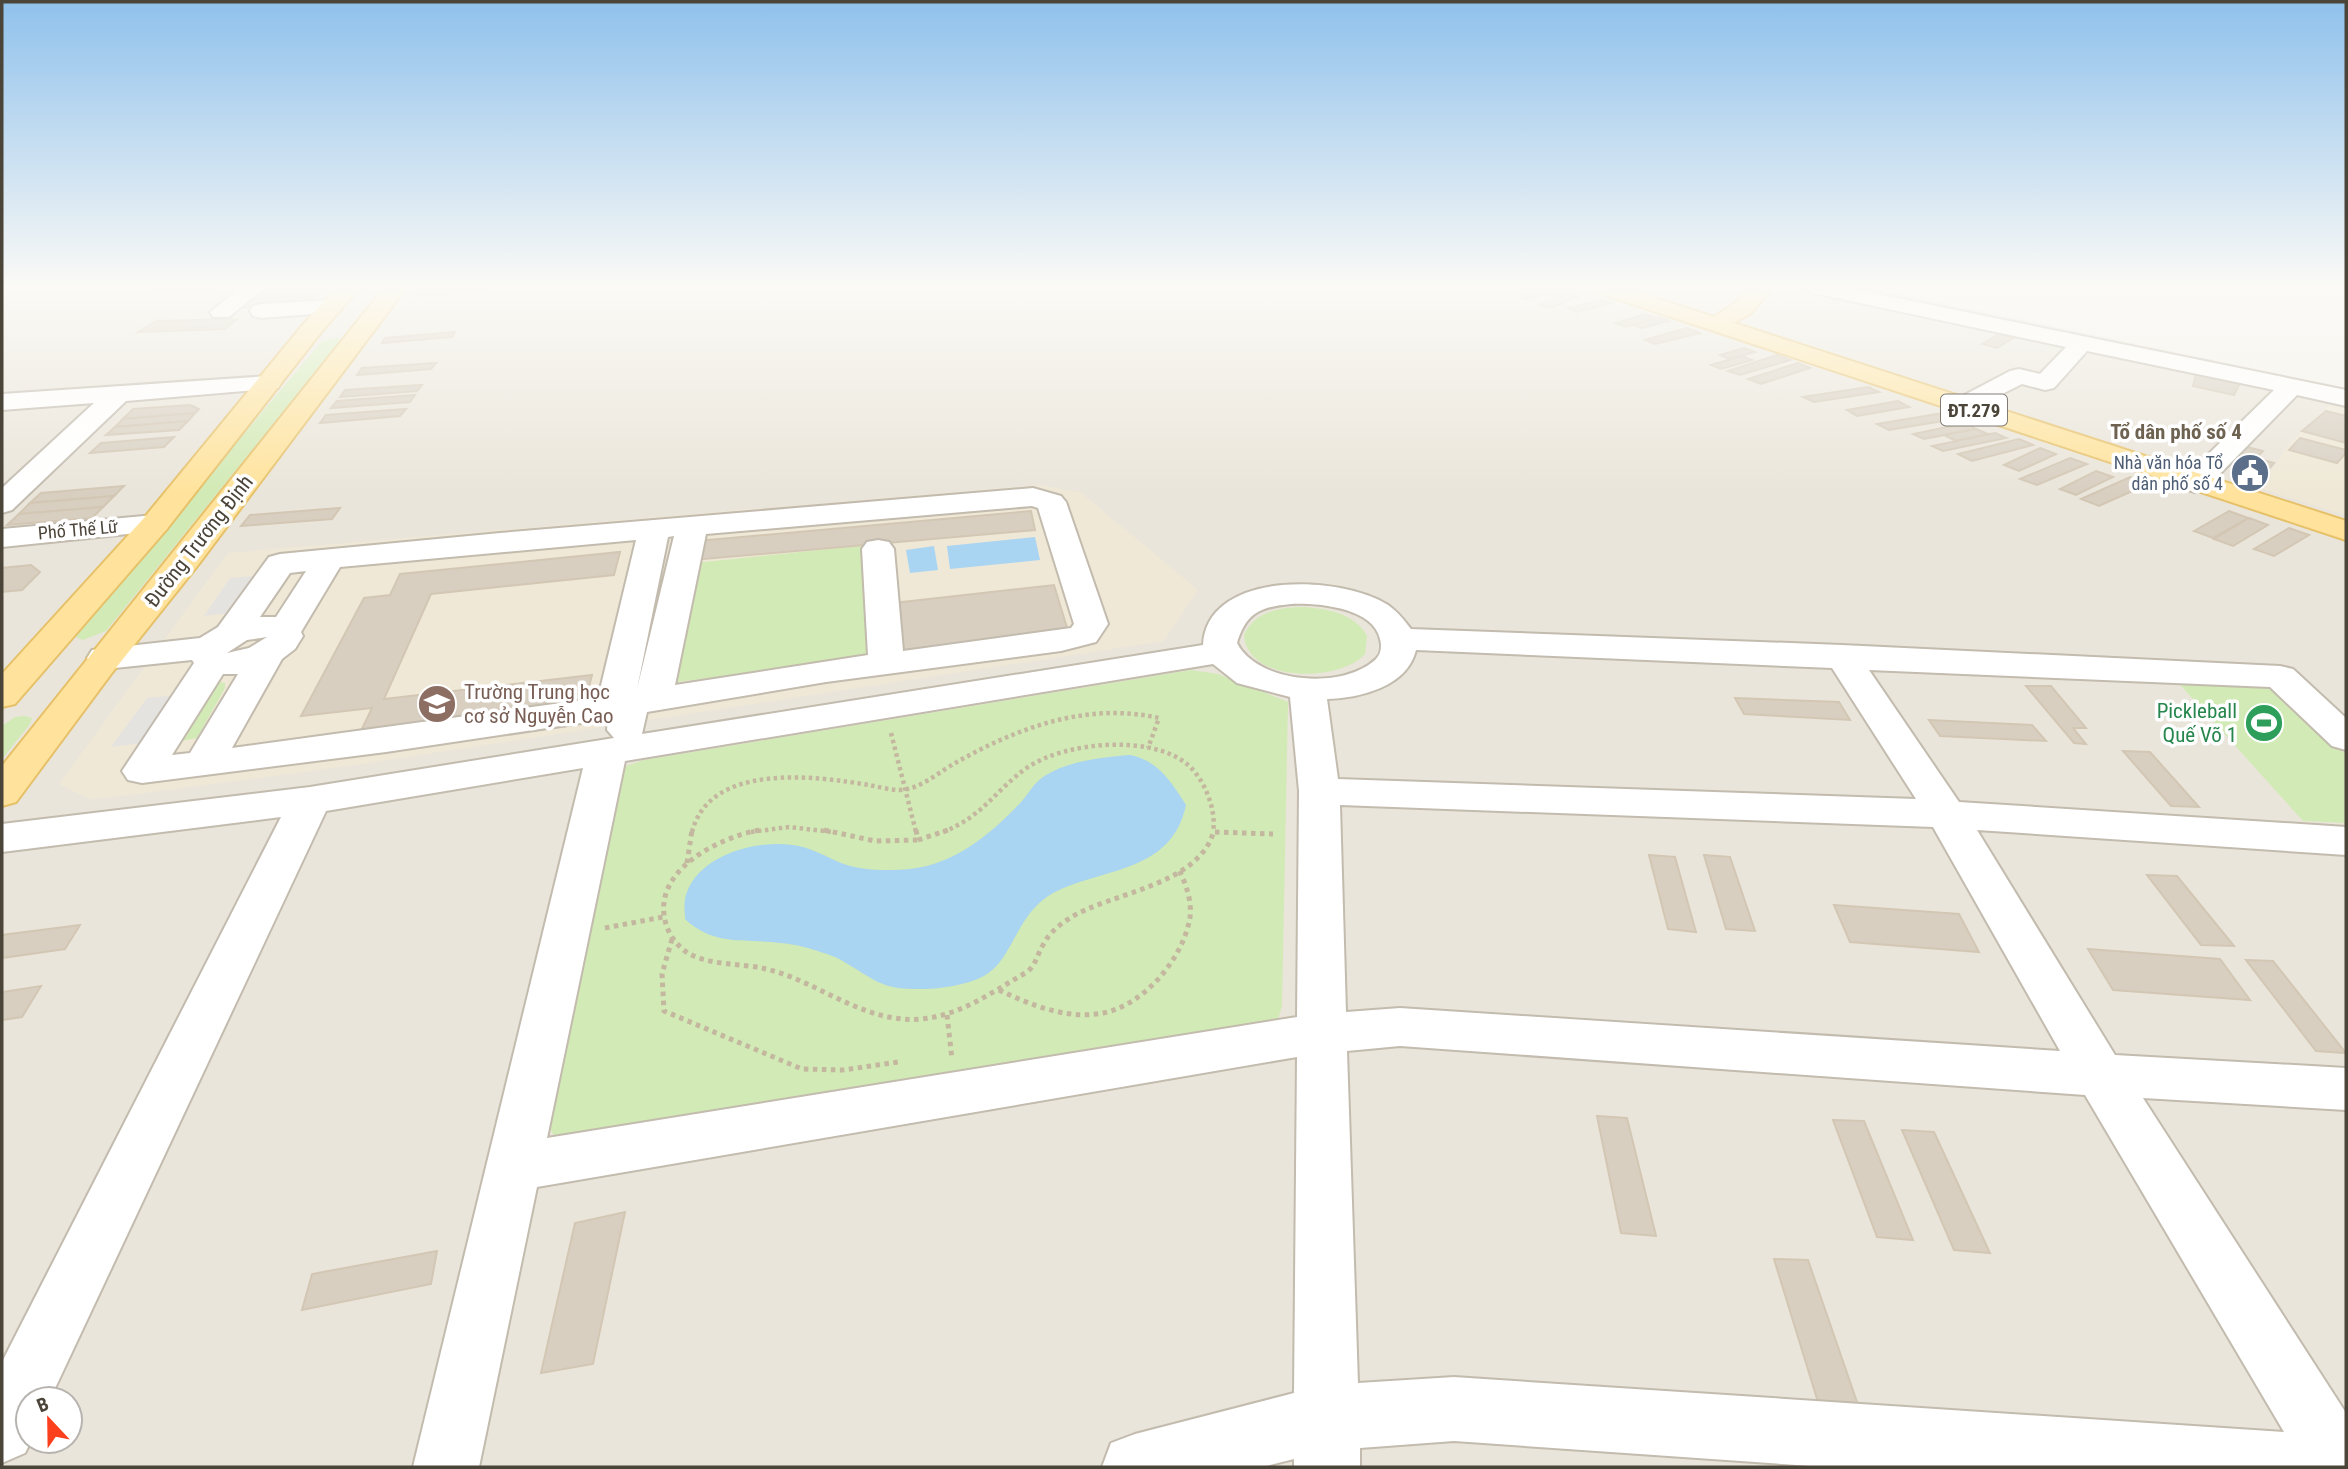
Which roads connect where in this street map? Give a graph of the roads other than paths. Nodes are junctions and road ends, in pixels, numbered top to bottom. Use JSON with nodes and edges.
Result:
{"nodes":[{"id":1,"x":291,"y":357,"type":"edge"},
{"id":2,"x":341,"y":357,"type":"edge"},
{"id":3,"x":1812,"y":357,"type":"edge"},
{"id":4,"x":2069,"y":357,"type":"edge"},
{"id":5,"x":2146,"y":357,"type":"edge"},
{"id":6,"x":269,"y":383,"type":"junction"},
{"id":7,"x":2291,"y":387,"type":"junction"},
{"id":8,"x":120,"y":393,"type":"junction"},
{"id":9,"x":2346,"y":398,"type":"edge"},
{"id":10,"x":2,"y":402,"type":"edge"},
{"id":11,"x":1962,"y":406,"type":"junction"},
{"id":12,"x":49,"y":457,"type":"junction"},
{"id":13,"x":8,"y":460,"type":"dead end"},
{"id":14,"x":2195,"y":483,"type":"junction"},
{"id":15,"x":2,"y":504,"type":"edge"},
{"id":16,"x":155,"y":523,"type":"junction"},
{"id":17,"x":2346,"y":531,"type":"edge"},
{"id":18,"x":2,"y":538,"type":"edge"},
{"id":19,"x":689,"y":542,"type":"junction"},
{"id":20,"x":650,"y":545,"type":"junction"},
{"id":21,"x":878,"y":549,"type":"dead end"},
{"id":22,"x":329,"y":559,"type":"junction"},
{"id":23,"x":675,"y":602,"type":"junction"},
{"id":24,"x":637,"y":606,"type":"junction"},
{"id":25,"x":1398,"y":639,"type":"junction"},
{"id":26,"x":276,"y":643,"type":"junction"},
{"id":27,"x":665,"y":647,"type":"junction"},
{"id":28,"x":218,"y":648,"type":"junction"},
{"id":29,"x":626,"y":652,"type":"junction"},
{"id":30,"x":1224,"y":652,"type":"junction"},
{"id":31,"x":1842,"y":656,"type":"junction"},
{"id":32,"x":101,"y":662,"type":"junction"},
{"id":33,"x":886,"y":663,"type":"junction"},
{"id":34,"x":11,"y":685,"type":"edge"},
{"id":35,"x":1308,"y":691,"type":"junction"},
{"id":36,"x":625,"y":722,"type":"junction"},
{"id":37,"x":2346,"y":738,"type":"edge"},
{"id":38,"x":203,"y":764,"type":"junction"},
{"id":39,"x":1319,"y":791,"type":"junction"},
{"id":40,"x":2,"y":793,"type":"edge"},
{"id":41,"x":310,"y":800,"type":"junction"},
{"id":42,"x":1946,"y":814,"type":"junction"},
{"id":43,"x":2,"y":838,"type":"edge"},
{"id":44,"x":2346,"y":841,"type":"edge"},
{"id":45,"x":1322,"y":1032,"type":"junction"},
{"id":46,"x":2100,"y":1075,"type":"junction"},
{"id":47,"x":2346,"y":1089,"type":"edge"},
{"id":48,"x":514,"y":1167,"type":"junction"},
{"id":49,"x":2,"y":1430,"type":"edge"},
{"id":50,"x":1327,"y":1443,"type":"edge"},
{"id":51,"x":446,"y":1467,"type":"edge"},
{"id":52,"x":1135,"y":1467,"type":"edge"},
{"id":53,"x":2302,"y":1467,"type":"edge"},
{"id":54,"x":2342,"y":1467,"type":"edge"}],
"edges":[{"from":1,"to":6,"type":"main road","name":"Đường Trương Định"},
{"from":2,"to":32,"type":"main road","name":"Đường Trương Định"},
{"from":3,"to":11,"type":"main road","number":"ĐT.279"},
{"from":4,"to":11,"type":"street"},
{"from":5,"to":7,"type":"street"},
{"from":6,"to":8,"type":"street"},
{"from":6,"to":16,"type":"main road","name":"Đường Trương Định"},
{"from":7,"to":9,"type":"street"},
{"from":7,"to":14,"type":"street"},
{"from":8,"to":10,"type":"street"},
{"from":8,"to":12,"type":"street"},
{"from":11,"to":14,"type":"main road","number":"ĐT.279"},
{"from":12,"to":13,"type":"street"},
{"from":12,"to":15,"type":"street"},
{"from":14,"to":17,"type":"main road","number":"ĐT.279"},
{"from":16,"to":18,"type":"street","name":"Phố Thế Lữ"},
{"from":16,"to":34,"type":"main road","name":"Đường Trương Định"},
{"from":19,"to":20,"type":"street"},
{"from":19,"to":23,"type":"street"},
{"from":19,"to":33,"type":"street"},
{"from":20,"to":22,"type":"street"},
{"from":20,"to":24,"type":"street"},
{"from":21,"to":33,"type":"street"},
{"from":22,"to":26,"type":"street"},
{"from":22,"to":28,"type":"street"},
{"from":23,"to":24,"type":"street"},
{"from":23,"to":27,"type":"street"},
{"from":24,"to":29,"type":"street"},
{"from":25,"to":30,"type":"street"},
{"from":25,"to":31,"type":"street"},
{"from":25,"to":35,"type":"street"},
{"from":26,"to":28,"type":"street"},
{"from":26,"to":38,"type":"street"},
{"from":27,"to":29,"type":"street"},
{"from":27,"to":36,"type":"street"},
{"from":28,"to":32,"type":"street"},
{"from":28,"to":38,"type":"street"},
{"from":29,"to":36,"type":"street"},
{"from":30,"to":35,"type":"street"},
{"from":30,"to":36,"type":"street"},
{"from":31,"to":37,"type":"street"},
{"from":31,"to":42,"type":"street"},
{"from":32,"to":34,"type":"main road"},
{"from":32,"to":40,"type":"main road","name":"Đường Trương Định"},
{"from":33,"to":36,"type":"street"},
{"from":35,"to":39,"type":"street"},
{"from":36,"to":38,"type":"street"},
{"from":36,"to":41,"type":"street"},
{"from":36,"to":48,"type":"street"},
{"from":39,"to":42,"type":"street"},
{"from":39,"to":45,"type":"street"},
{"from":41,"to":43,"type":"street"},
{"from":41,"to":49,"type":"street"},
{"from":42,"to":44,"type":"street"},
{"from":42,"to":46,"type":"street"},
{"from":45,"to":46,"type":"street"},
{"from":45,"to":48,"type":"street"},
{"from":45,"to":50,"type":"street"},
{"from":46,"to":47,"type":"street"},
{"from":46,"to":54,"type":"street"},
{"from":48,"to":51,"type":"street"},
{"from":50,"to":52,"type":"street"},
{"from":50,"to":53,"type":"street"}]}
